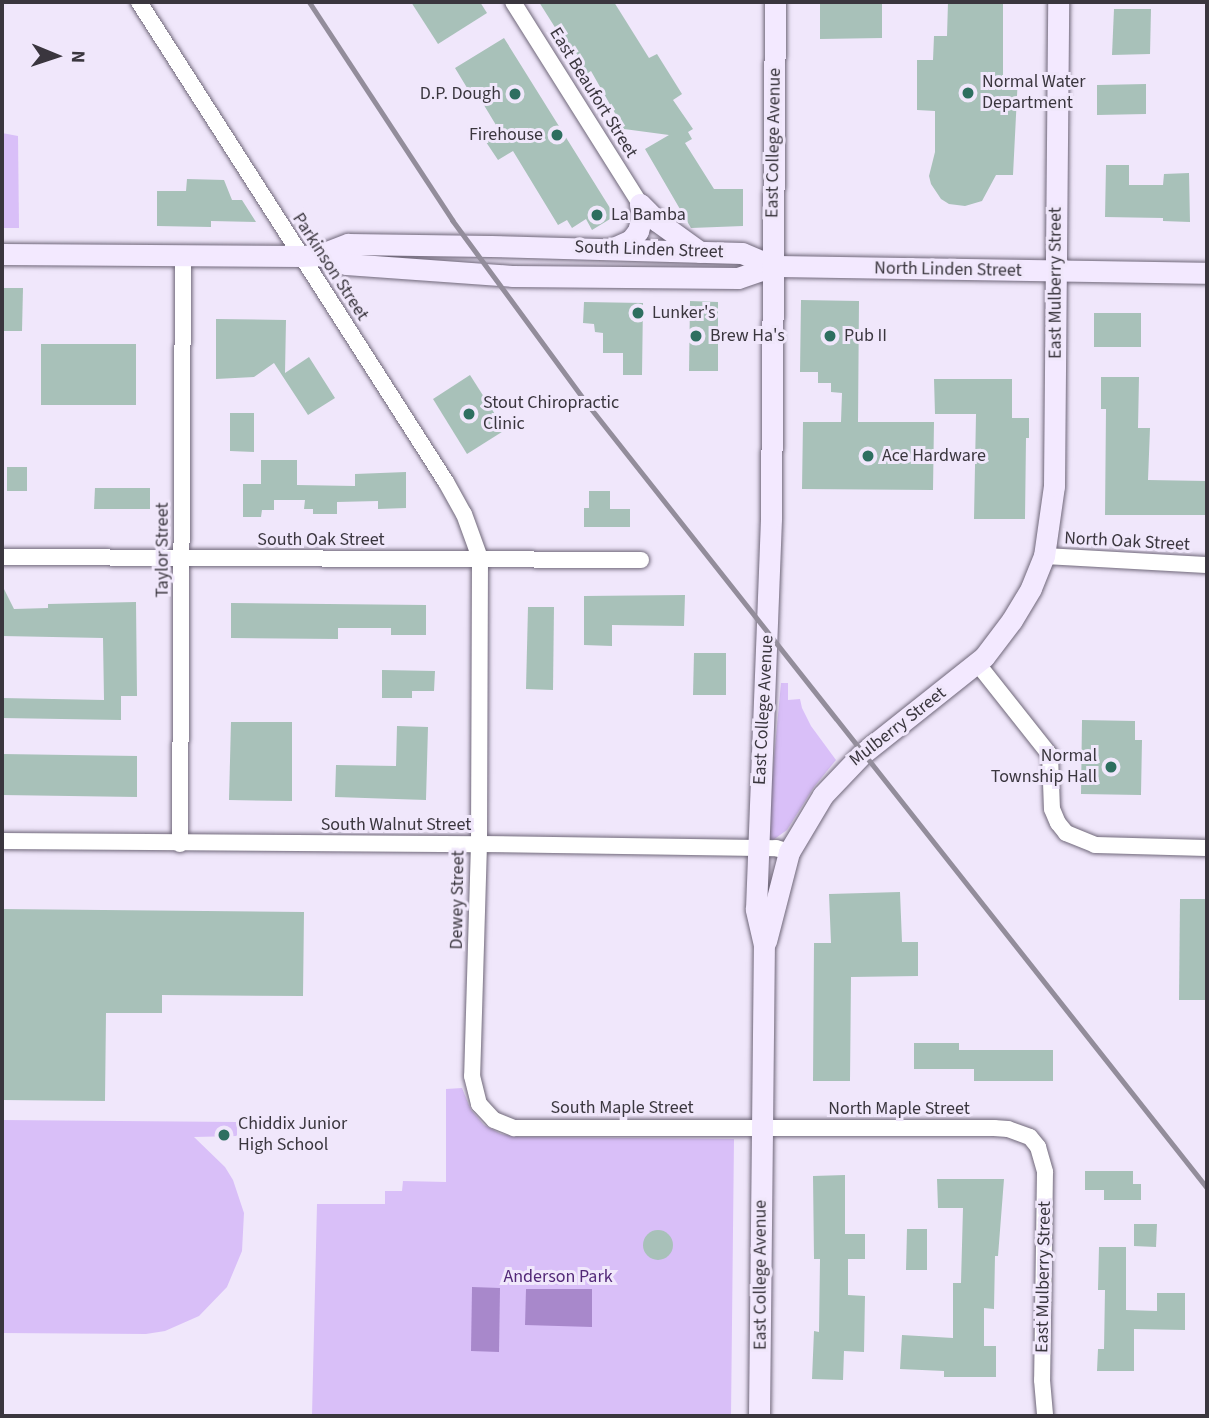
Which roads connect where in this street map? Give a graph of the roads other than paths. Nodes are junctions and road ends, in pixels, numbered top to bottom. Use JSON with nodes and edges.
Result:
{"nodes":[{"id":1,"x":139,"y":2,"type":"edge"},
{"id":2,"x":513,"y":2,"type":"edge"},
{"id":3,"x":775,"y":2,"type":"edge"},
{"id":4,"x":1058,"y":2,"type":"edge"},
{"id":5,"x":640,"y":205,"type":"junction"},
{"id":6,"x":609,"y":250,"type":"junction"},
{"id":7,"x":700,"y":252,"type":"junction"},
{"id":8,"x":2,"y":254,"type":"edge"},
{"id":9,"x":183,"y":256,"type":"junction"},
{"id":10,"x":309,"y":256,"type":"junction"},
{"id":11,"x":772,"y":267,"type":"junction"},
{"id":12,"x":1056,"y":271,"type":"junction"},
{"id":13,"x":1207,"y":273,"type":"edge"},
{"id":14,"x":2,"y":558,"type":"edge"},
{"id":15,"x":480,"y":558,"type":"junction"},
{"id":16,"x":1042,"y":559,"type":"junction"},
{"id":17,"x":182,"y":560,"type":"junction"},
{"id":18,"x":640,"y":560,"type":"dead end"},
{"id":19,"x":1207,"y":565,"type":"edge"},
{"id":20,"x":977,"y":663,"type":"junction"},
{"id":21,"x":2,"y":841,"type":"edge"},
{"id":22,"x":180,"y":844,"type":"junction"},
{"id":23,"x":478,"y":844,"type":"junction"},
{"id":24,"x":757,"y":848,"type":"junction"},
{"id":25,"x":1207,"y":848,"type":"edge"},
{"id":26,"x":789,"y":852,"type":"junction"},
{"id":27,"x":764,"y":945,"type":"junction"},
{"id":28,"x":486,"y":1114,"type":"joint"},
{"id":29,"x":762,"y":1126,"type":"junction"},
{"id":30,"x":1032,"y":1140,"type":"joint"},
{"id":31,"x":759,"y":1416,"type":"edge"},
{"id":32,"x":1045,"y":1416,"type":"edge"}],
"edges":[{"from":1,"to":10,"type":"street","name":"Parkinson Street"},
{"from":2,"to":5,"type":"street","name":"East Beaufort Street"},
{"from":3,"to":11,"type":"main road","name":"East College Avenue"},
{"from":4,"to":12,"type":"main road","name":"East Mulberry Street"},
{"from":5,"to":6,"type":"main road"},
{"from":5,"to":7,"type":"main road"},
{"from":6,"to":7,"type":"main road","name":"South Linden Street"},
{"from":6,"to":10,"type":"main road","name":"South Linden Street"},
{"from":7,"to":11,"type":"main road","name":"South Linden Street"},
{"from":8,"to":9,"type":"main road","name":"South Linden Street"},
{"from":9,"to":10,"type":"main road","name":"South Linden Street"},
{"from":9,"to":17,"type":"street","name":"Taylor Street"},
{"from":10,"to":11,"type":"main road","name":"South Linden Street"},
{"from":10,"to":15,"type":"street","name":"Parkinson Street"},
{"from":11,"to":12,"type":"main road","name":"North Linden Street"},
{"from":11,"to":24,"type":"main road","name":"East College Avenue"},
{"from":12,"to":13,"type":"main road","name":"North Linden Street"},
{"from":12,"to":16,"type":"main road","name":"East Mulberry Street"},
{"from":14,"to":17,"type":"street","name":"South Oak Street"},
{"from":15,"to":17,"type":"street","name":"South Oak Street"},
{"from":15,"to":18,"type":"street","name":"South Oak Street"},
{"from":15,"to":23,"type":"street","name":"Dewey Street"},
{"from":16,"to":19,"type":"street","name":"North Oak Street"},
{"from":16,"to":20,"type":"main road","name":"Mulberry Street"},
{"from":17,"to":22,"type":"street","name":"Taylor Street"},
{"from":20,"to":25,"type":"street"},
{"from":20,"to":26,"type":"main road","name":"Mulberry Street"},
{"from":21,"to":22,"type":"street","name":"South Walnut Street"},
{"from":22,"to":23,"type":"street","name":"South Walnut Street"},
{"from":23,"to":24,"type":"street","name":"South Walnut Street"},
{"from":23,"to":28,"type":"street","name":"Dewey Street"},
{"from":24,"to":26,"type":"street","name":"South Walnut Street"},
{"from":24,"to":27,"type":"main road","name":"East College Avenue"},
{"from":26,"to":27,"type":"main road","name":"Mulberry Street"},
{"from":27,"to":29,"type":"main road","name":"East College Avenue"},
{"from":28,"to":29,"type":"street","name":"South Maple Street"},
{"from":29,"to":30,"type":"street","name":"North Maple Street"},
{"from":29,"to":31,"type":"main road","name":"East College Avenue"},
{"from":30,"to":32,"type":"street","name":"East Mulberry Street"}]}
